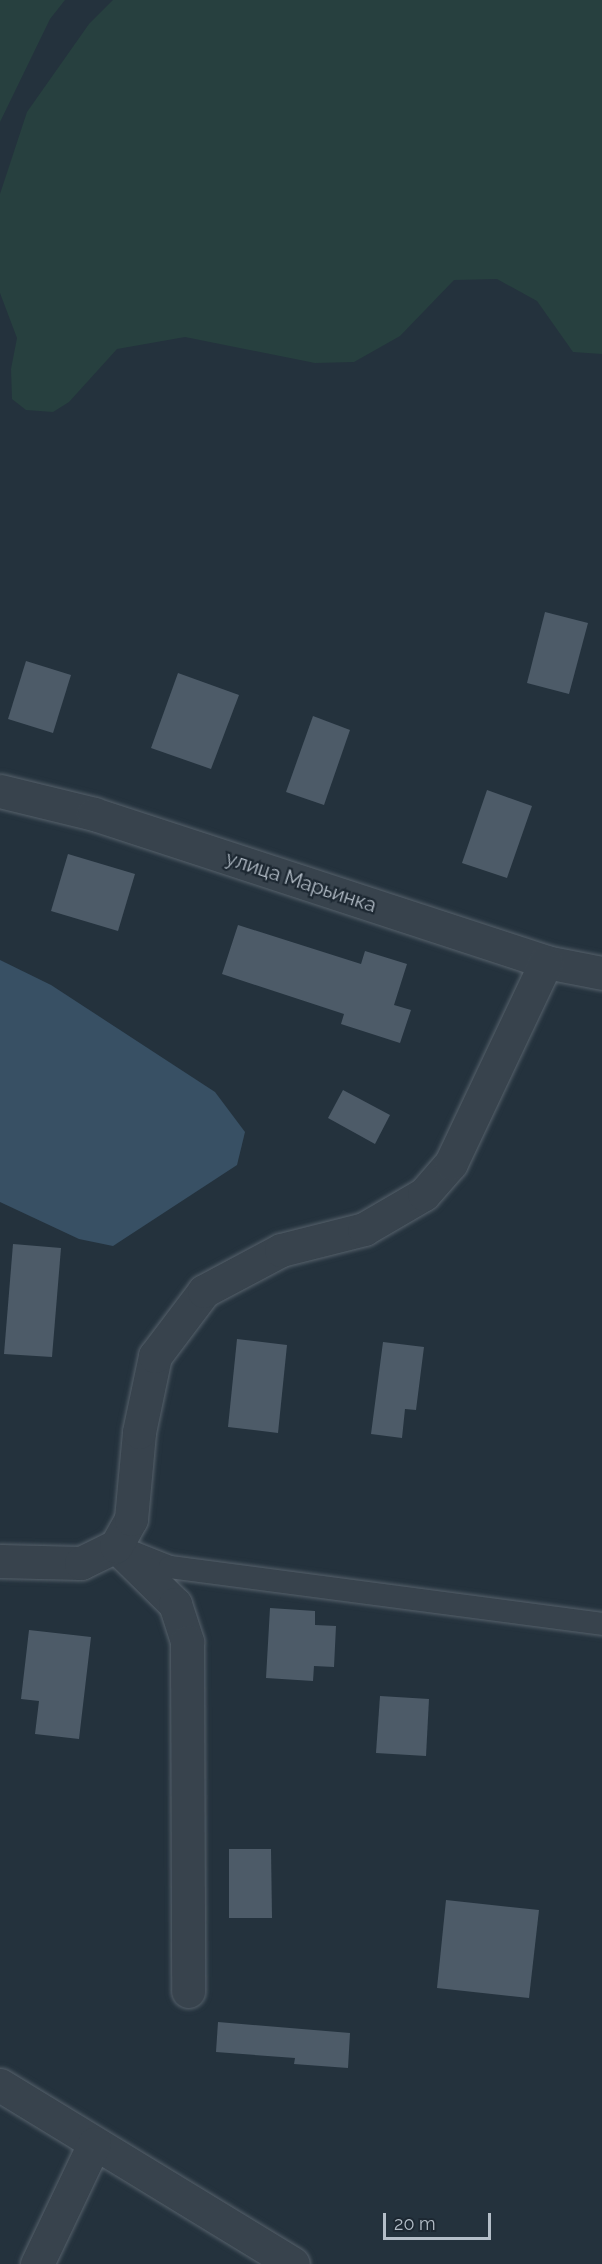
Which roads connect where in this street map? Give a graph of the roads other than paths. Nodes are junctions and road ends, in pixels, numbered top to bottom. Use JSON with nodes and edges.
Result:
{"nodes":[{"id":1,"x":0,"y":791,"type":"edge"},
{"id":2,"x":546,"y":962,"type":"junction"},
{"id":3,"x":602,"y":973,"type":"edge"},
{"id":4,"x":116,"y":1546,"type":"junction"},
{"id":5,"x":0,"y":1561,"type":"edge"},
{"id":6,"x":602,"y":1624,"type":"edge"},
{"id":7,"x":188,"y":1991,"type":"dead end"},
{"id":8,"x":0,"y":2085,"type":"edge"},
{"id":9,"x":94,"y":2144,"type":"junction"},
{"id":10,"x":36,"y":2264,"type":"edge"},
{"id":11,"x":293,"y":2264,"type":"edge"}],
"edges":[{"from":1,"to":2,"type":"street","name":"улица Марьинка"},
{"from":2,"to":3,"type":"street","name":"улица Марьинка"},
{"from":2,"to":4,"type":"street"},
{"from":4,"to":5,"type":"street"},
{"from":4,"to":6,"type":"lane"},
{"from":4,"to":7,"type":"street"},
{"from":8,"to":9,"type":"street"},
{"from":9,"to":10,"type":"street"},
{"from":9,"to":11,"type":"street"}]}
